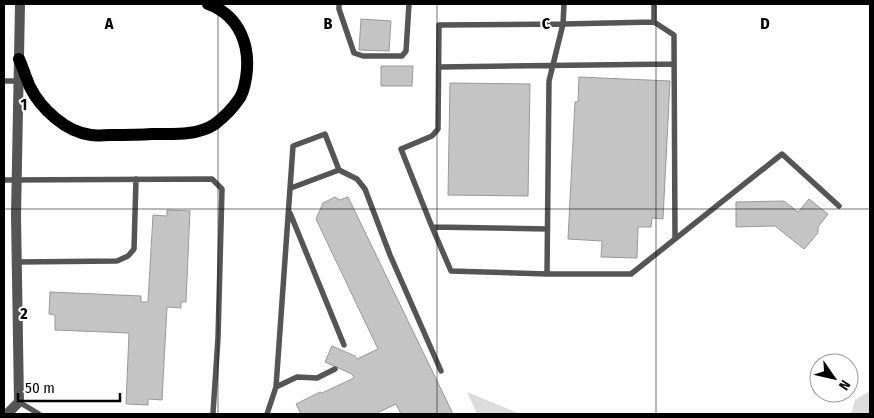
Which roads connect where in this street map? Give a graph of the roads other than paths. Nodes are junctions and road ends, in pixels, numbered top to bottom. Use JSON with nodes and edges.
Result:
{"nodes":[{"id":1,"x":20,"y":4,"type":"edge"},
{"id":2,"x":208,"y":4,"type":"edge"},
{"id":3,"x":338,"y":4,"type":"edge"},
{"id":4,"x":408,"y":4,"type":"edge"},
{"id":5,"x":564,"y":4,"type":"edge"},
{"id":6,"x":654,"y":4,"type":"edge"},
{"id":7,"x":654,"y":22,"type":"junction"},
{"id":8,"x":562,"y":24,"type":"junction"},
{"id":9,"x":19,"y":59,"type":"junction"},
{"id":10,"x":674,"y":64,"type":"junction"},
{"id":11,"x":553,"y":65,"type":"junction"},
{"id":12,"x":439,"y":66,"type":"junction"},
{"id":13,"x":4,"y":81,"type":"edge"},
{"id":14,"x":19,"y":81,"type":"junction"},
{"id":15,"x":339,"y":170,"type":"junction"},
{"id":16,"x":17,"y":179,"type":"junction"},
{"id":17,"x":136,"y":179,"type":"junction"},
{"id":18,"x":4,"y":180,"type":"edge"},
{"id":19,"x":291,"y":188,"type":"junction"},
{"id":20,"x":839,"y":206,"type":"dead end"},
{"id":21,"x":289,"y":210,"type":"junction"},
{"id":22,"x":432,"y":227,"type":"junction"},
{"id":23,"x":547,"y":230,"type":"junction"},
{"id":24,"x":674,"y":239,"type":"junction"},
{"id":25,"x":17,"y":262,"type":"junction"},
{"id":26,"x":547,"y":274,"type":"junction"},
{"id":27,"x":344,"y":345,"type":"dead end"},
{"id":28,"x":335,"y":369,"type":"dead end"},
{"id":29,"x":441,"y":371,"type":"dead end"},
{"id":30,"x":276,"y":387,"type":"junction"},
{"id":31,"x":19,"y":402,"type":"junction"},
{"id":32,"x":213,"y":413,"type":"edge"},
{"id":33,"x":7,"y":414,"type":"edge"},
{"id":34,"x":39,"y":414,"type":"edge"},
{"id":35,"x":267,"y":414,"type":"edge"}],
"edges":[{"from":1,"to":9,"type":"street"},
{"from":2,"to":9,"type":"main road"},
{"from":3,"to":4,"type":"lane"},
{"from":5,"to":8,"type":"lane"},
{"from":6,"to":7,"type":"lane"},
{"from":7,"to":8,"type":"lane"},
{"from":7,"to":10,"type":"lane"},
{"from":8,"to":11,"type":"lane"},
{"from":8,"to":12,"type":"lane"},
{"from":9,"to":14,"type":"street"},
{"from":10,"to":11,"type":"lane"},
{"from":10,"to":24,"type":"lane"},
{"from":11,"to":12,"type":"lane"},
{"from":11,"to":23,"type":"lane"},
{"from":12,"to":22,"type":"lane"},
{"from":13,"to":14,"type":"lane"},
{"from":14,"to":16,"type":"street"},
{"from":15,"to":19,"type":"lane"},
{"from":15,"to":19,"type":"lane"},
{"from":15,"to":29,"type":"lane"},
{"from":16,"to":17,"type":"lane"},
{"from":16,"to":18,"type":"lane"},
{"from":16,"to":25,"type":"street"},
{"from":17,"to":25,"type":"lane"},
{"from":17,"to":32,"type":"lane"},
{"from":19,"to":21,"type":"lane"},
{"from":20,"to":24,"type":"lane"},
{"from":21,"to":27,"type":"lane"},
{"from":21,"to":30,"type":"lane"},
{"from":22,"to":23,"type":"lane"},
{"from":22,"to":26,"type":"lane"},
{"from":23,"to":26,"type":"lane"},
{"from":24,"to":26,"type":"lane"},
{"from":25,"to":31,"type":"street"},
{"from":28,"to":30,"type":"lane"},
{"from":30,"to":35,"type":"lane"},
{"from":31,"to":33,"type":"street"},
{"from":31,"to":34,"type":"lane"}]}
